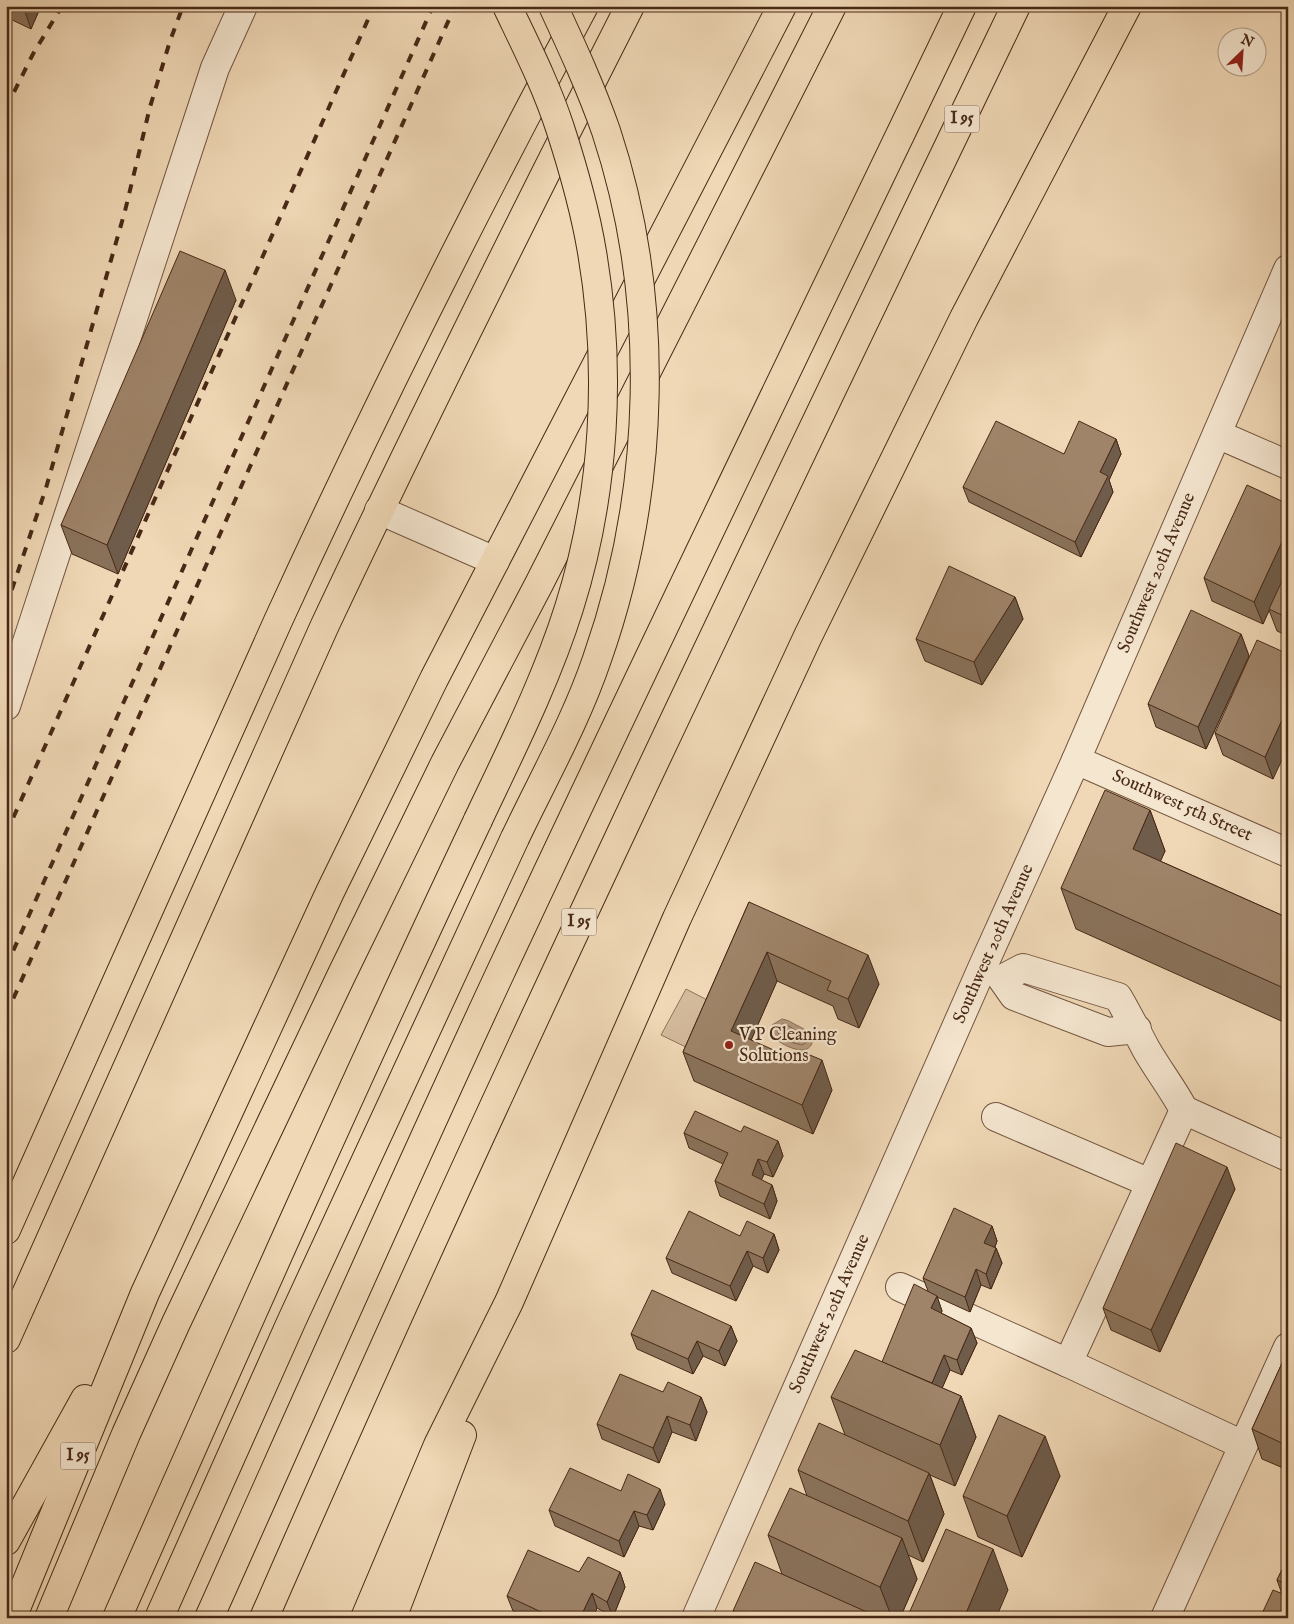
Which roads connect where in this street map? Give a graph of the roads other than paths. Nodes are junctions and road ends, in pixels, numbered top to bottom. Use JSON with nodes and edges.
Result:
{"nodes":[{"id":1,"x":243,"y":6,"type":"edge"},
{"id":2,"x":506,"y":6,"type":"edge"},
{"id":3,"x":553,"y":6,"type":"edge"},
{"id":4,"x":584,"y":6,"type":"edge"},
{"id":5,"x":630,"y":6,"type":"edge"},
{"id":6,"x":782,"y":6,"type":"edge"},
{"id":7,"x":832,"y":6,"type":"edge"},
{"id":8,"x":962,"y":6,"type":"edge"},
{"id":9,"x":1016,"y":6,"type":"edge"},
{"id":10,"x":1127,"y":6,"type":"edge"},
{"id":11,"x":1288,"y":269,"type":"edge"},
{"id":12,"x":1217,"y":434,"type":"junction"},
{"id":13,"x":1288,"y":465,"type":"edge"},
{"id":14,"x":379,"y":510,"type":"junction"},
{"id":15,"x":495,"y":561,"type":"junction"},
{"id":16,"x":6,"y":706,"type":"edge"},
{"id":17,"x":1076,"y":760,"type":"junction"},
{"id":18,"x":1288,"y":853,"type":"edge"},
{"id":19,"x":993,"y":972,"type":"junction"},
{"id":20,"x":1184,"y":1110,"type":"junction"},
{"id":21,"x":996,"y":1117,"type":"dead end"},
{"id":22,"x":1288,"y":1156,"type":"edge"},
{"id":23,"x":1150,"y":1183,"type":"junction"},
{"id":24,"x":6,"y":1230,"type":"edge"},
{"id":25,"x":900,"y":1287,"type":"dead end"},
{"id":26,"x":144,"y":1293,"type":"junction"},
{"id":27,"x":509,"y":1302,"type":"junction"},
{"id":28,"x":6,"y":1339,"type":"edge"},
{"id":29,"x":1288,"y":1348,"type":"edge"},
{"id":30,"x":1068,"y":1363,"type":"junction"},
{"id":31,"x":1243,"y":1446,"type":"junction"},
{"id":32,"x":6,"y":1541,"type":"edge"},
{"id":33,"x":12,"y":1618,"type":"edge"},
{"id":34,"x":49,"y":1618,"type":"edge"},
{"id":35,"x":117,"y":1618,"type":"edge"},
{"id":36,"x":159,"y":1618,"type":"edge"},
{"id":37,"x":209,"y":1618,"type":"edge"},
{"id":38,"x":264,"y":1618,"type":"edge"},
{"id":39,"x":365,"y":1618,"type":"edge"},
{"id":40,"x":392,"y":1618,"type":"edge"},
{"id":41,"x":696,"y":1618,"type":"edge"},
{"id":42,"x":1165,"y":1618,"type":"edge"}],
"edges":[{"from":1,"to":16,"type":"street"},
{"from":2,"to":35,"type":"highway","bridge":true},
{"from":3,"to":36,"type":"highway","bridge":true},
{"from":4,"to":24,"type":"highway"},
{"from":5,"to":14,"type":"highway"},
{"from":6,"to":15,"type":"highway","number":"I 95"},
{"from":7,"to":34,"type":"highway"},
{"from":8,"to":37,"type":"highway"},
{"from":9,"to":38,"type":"highway","number":"I 95"},
{"from":10,"to":27,"type":"highway"},
{"from":11,"to":12,"type":"street","name":"Southwest 20th Avenue"},
{"from":12,"to":13,"type":"street"},
{"from":12,"to":17,"type":"street","name":"Southwest 20th Avenue"},
{"from":14,"to":15,"type":"street"},
{"from":14,"to":28,"type":"highway"},
{"from":15,"to":26,"type":"highway","number":"I 95"},
{"from":17,"to":18,"type":"street","name":"Southwest 5th Street"},
{"from":17,"to":19,"type":"street","name":"Southwest 20th Avenue"},
{"from":19,"to":20,"type":"street"},
{"from":19,"to":41,"type":"street","name":"Southwest 20th Avenue"},
{"from":20,"to":22,"type":"street"},
{"from":20,"to":23,"type":"street"},
{"from":21,"to":23,"type":"street"},
{"from":23,"to":30,"type":"street"},
{"from":25,"to":30,"type":"street"},
{"from":26,"to":32,"type":"highway"},
{"from":26,"to":33,"type":"highway","number":"I 95"},
{"from":27,"to":39,"type":"highway"},
{"from":27,"to":40,"type":"highway"},
{"from":29,"to":31,"type":"street"},
{"from":30,"to":31,"type":"street"},
{"from":31,"to":42,"type":"street"}]}
